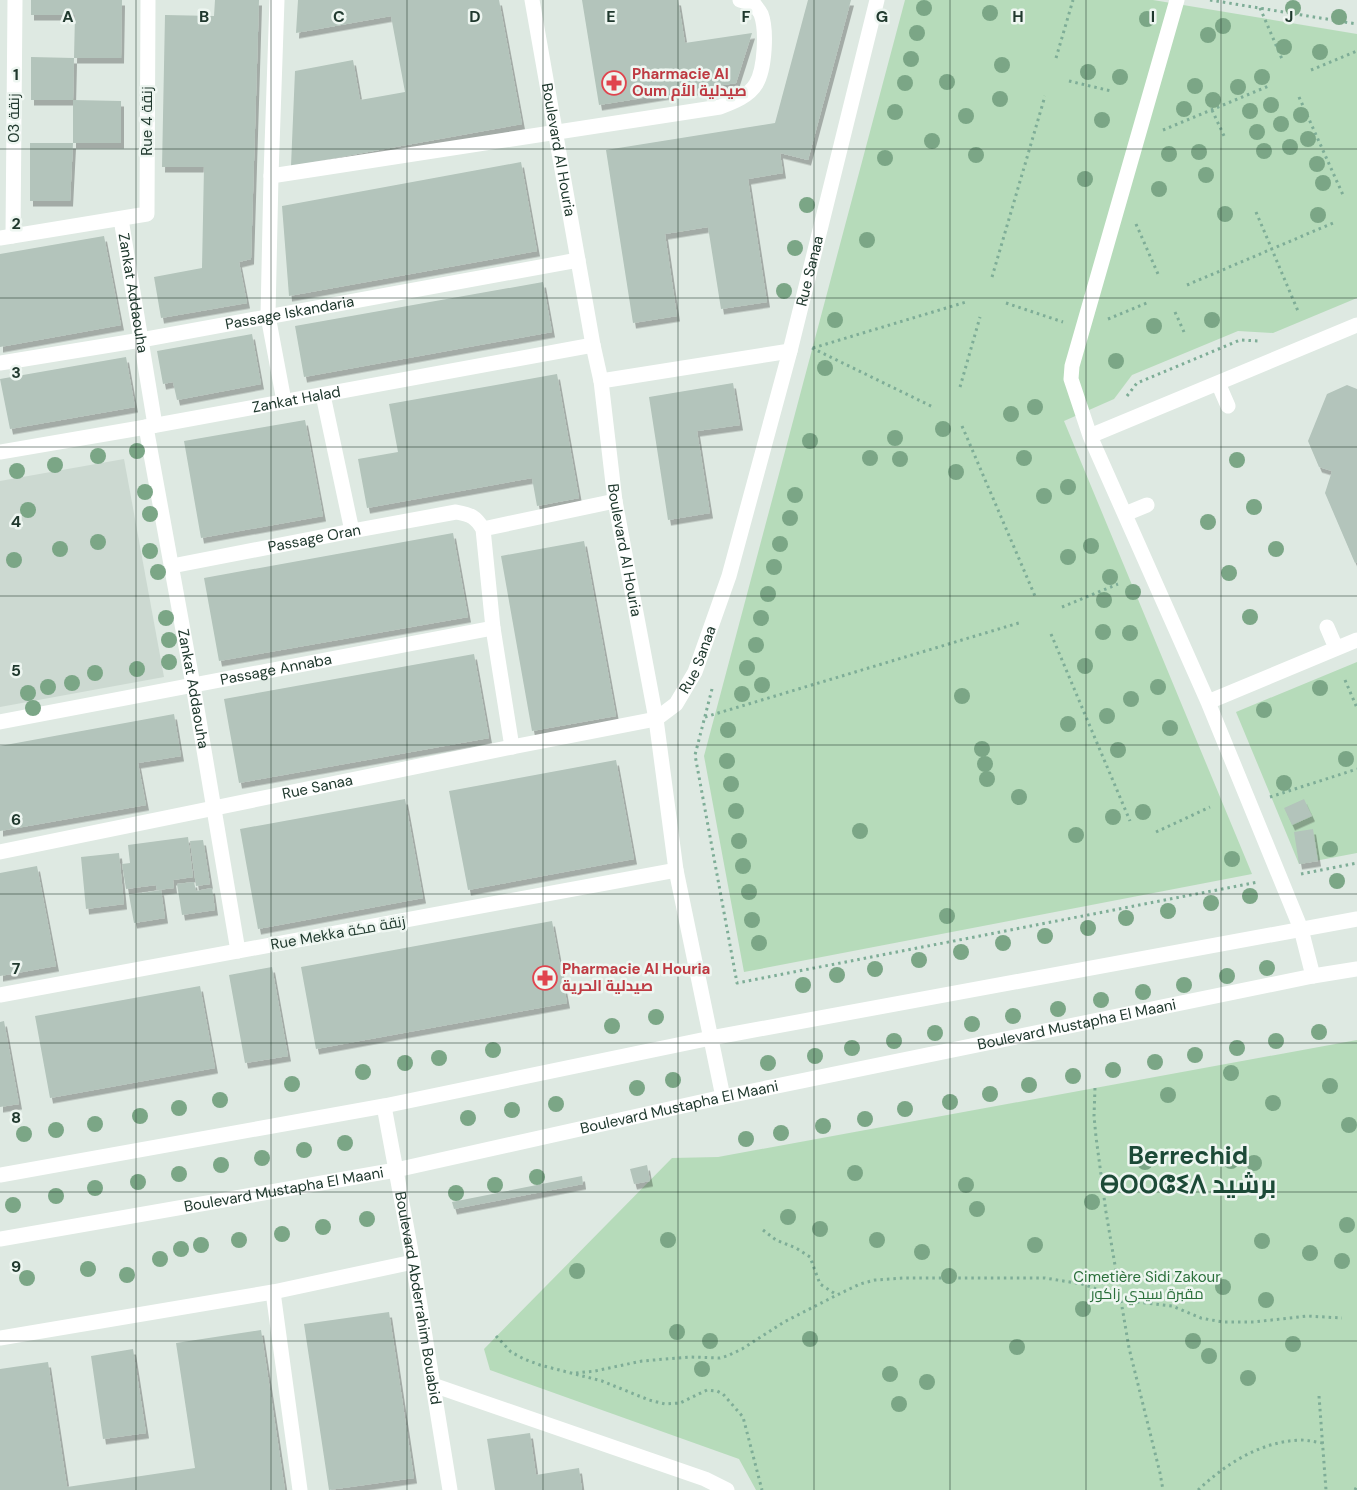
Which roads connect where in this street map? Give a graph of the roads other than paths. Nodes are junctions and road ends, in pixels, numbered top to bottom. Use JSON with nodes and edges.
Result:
{"nodes":[{"id":1,"x":15,"y":0,"type":"edge"},
{"id":2,"x":148,"y":0,"type":"edge"},
{"id":3,"x":277,"y":0,"type":"edge"},
{"id":4,"x":532,"y":0,"type":"edge"},
{"id":5,"x":740,"y":0,"type":"edge"},
{"id":6,"x":877,"y":0,"type":"edge"},
{"id":7,"x":1177,"y":0,"type":"edge"},
{"id":8,"x":555,"y":133,"type":"junction"},
{"id":9,"x":271,"y":176,"type":"junction"},
{"id":10,"x":121,"y":219,"type":"junction"},
{"id":11,"x":6,"y":237,"type":"edge"},
{"id":12,"x":578,"y":260,"type":"junction"},
{"id":13,"x":268,"y":316,"type":"junction"},
{"id":14,"x":1357,"y":326,"type":"edge"},
{"id":15,"x":141,"y":340,"type":"junction"},
{"id":16,"x":593,"y":345,"type":"junction"},
{"id":17,"x":797,"y":348,"type":"junction"},
{"id":18,"x":0,"y":363,"type":"edge"},
{"id":19,"x":601,"y":381,"type":"junction"},
{"id":20,"x":1218,"y":383,"type":"junction"},
{"id":21,"x":323,"y":394,"type":"junction"},
{"id":22,"x":284,"y":401,"type":"junction"},
{"id":23,"x":1228,"y":406,"type":"dead end"},
{"id":24,"x":151,"y":426,"type":"junction"},
{"id":25,"x":1090,"y":436,"type":"junction"},
{"id":26,"x":0,"y":452,"type":"edge"},
{"id":27,"x":615,"y":501,"type":"junction"},
{"id":28,"x":1146,"y":505,"type":"dead end"},
{"id":29,"x":1125,"y":514,"type":"junction"},
{"id":30,"x":483,"y":529,"type":"junction"},
{"id":31,"x":352,"y":531,"type":"junction"},
{"id":32,"x":172,"y":566,"type":"junction"},
{"id":33,"x":1327,"y":627,"type":"dead end"},
{"id":34,"x":493,"y":628,"type":"junction"},
{"id":35,"x":1357,"y":640,"type":"edge"},
{"id":36,"x":1336,"y":648,"type":"junction"},
{"id":37,"x":193,"y":685,"type":"junction"},
{"id":38,"x":1208,"y":702,"type":"junction"},
{"id":39,"x":656,"y":719,"type":"junction"},
{"id":40,"x":0,"y":722,"type":"edge"},
{"id":41,"x":512,"y":747,"type":"junction"},
{"id":42,"x":213,"y":809,"type":"junction"},
{"id":43,"x":0,"y":852,"type":"edge"},
{"id":44,"x":676,"y":870,"type":"junction"},
{"id":45,"x":1357,"y":919,"type":"edge"},
{"id":46,"x":1301,"y":929,"type":"junction"},
{"id":47,"x":238,"y":951,"type":"junction"},
{"id":48,"x":1357,"y":969,"type":"edge"},
{"id":49,"x":1313,"y":976,"type":"junction"},
{"id":50,"x":0,"y":995,"type":"edge"},
{"id":51,"x":711,"y":1038,"type":"junction"},
{"id":52,"x":723,"y":1097,"type":"junction"},
{"id":53,"x":384,"y":1106,"type":"junction"},
{"id":54,"x":396,"y":1170,"type":"junction"},
{"id":55,"x":0,"y":1175,"type":"edge"},
{"id":56,"x":0,"y":1238,"type":"edge"},
{"id":57,"x":413,"y":1262,"type":"junction"},
{"id":58,"x":273,"y":1292,"type":"junction"},
{"id":59,"x":0,"y":1338,"type":"edge"},
{"id":60,"x":433,"y":1385,"type":"junction"},
{"id":61,"x":300,"y":1490,"type":"edge"},
{"id":62,"x":448,"y":1490,"type":"edge"},
{"id":63,"x":727,"y":1490,"type":"edge"}],
"edges":[{"from":1,"to":11,"type":"street","name":"زنقة 03"},
{"from":2,"to":10,"type":"street","name":"Rue 4 زنقة"},
{"from":3,"to":9,"type":"street"},
{"from":4,"to":8,"type":"street","name":"Boulevard Al Houria"},
{"from":5,"to":8,"type":"street"},
{"from":6,"to":17,"type":"street","name":"Rue Sanaa"},
{"from":7,"to":25,"type":"street"},
{"from":8,"to":9,"type":"street"},
{"from":8,"to":12,"type":"street","name":"Boulevard Al Houria"},
{"from":9,"to":13,"type":"street"},
{"from":10,"to":11,"type":"street"},
{"from":10,"to":15,"type":"street","name":"Zankat Addaouha"},
{"from":12,"to":13,"type":"street","name":"Passage Iskandaria"},
{"from":12,"to":16,"type":"street","name":"Boulevard Al Houria"},
{"from":13,"to":15,"type":"street","name":"Passage Iskandaria"},
{"from":13,"to":22,"type":"street"},
{"from":14,"to":20,"type":"street"},
{"from":15,"to":18,"type":"street","name":"Passage Iskandaria"},
{"from":15,"to":24,"type":"street","name":"Zankat Addaouha"},
{"from":16,"to":19,"type":"street","name":"Boulevard Al Houria"},
{"from":16,"to":21,"type":"street","name":"Zankat Halad"},
{"from":17,"to":19,"type":"street"},
{"from":17,"to":39,"type":"street","name":"Rue Sanaa"},
{"from":19,"to":27,"type":"street","name":"Boulevard Al Houria"},
{"from":20,"to":23,"type":"street"},
{"from":20,"to":25,"type":"street"},
{"from":21,"to":22,"type":"street","name":"Zankat Halad"},
{"from":21,"to":31,"type":"street"},
{"from":22,"to":24,"type":"street","name":"Zankat Halad"},
{"from":24,"to":26,"type":"street","name":"Zankat Halad"},
{"from":24,"to":32,"type":"street","name":"Zankat Addaouha"},
{"from":25,"to":29,"type":"street"},
{"from":27,"to":30,"type":"street"},
{"from":27,"to":39,"type":"street","name":"Boulevard Al Houria"},
{"from":28,"to":29,"type":"street"},
{"from":29,"to":38,"type":"street"},
{"from":30,"to":31,"type":"street","name":"Passage Oran"},
{"from":30,"to":34,"type":"street"},
{"from":31,"to":32,"type":"street","name":"Passage Oran"},
{"from":32,"to":37,"type":"street","name":"Zankat Addaouha"},
{"from":33,"to":36,"type":"street"},
{"from":34,"to":37,"type":"street","name":"Passage Annaba"},
{"from":34,"to":41,"type":"street"},
{"from":35,"to":36,"type":"street"},
{"from":36,"to":38,"type":"street"},
{"from":37,"to":40,"type":"street","name":"Passage Annaba"},
{"from":37,"to":42,"type":"street","name":"Zankat Addaouha"},
{"from":38,"to":46,"type":"street"},
{"from":39,"to":41,"type":"street","name":"Rue Sanaa"},
{"from":39,"to":44,"type":"street","name":"Boulevard Al Houria"},
{"from":41,"to":42,"type":"street","name":"Rue Sanaa"},
{"from":42,"to":43,"type":"street","name":"Rue Sanaa"},
{"from":42,"to":47,"type":"street","name":"Zankat Addaouha"},
{"from":44,"to":47,"type":"street","name":"Rue Mekka زنقة مكة"},
{"from":44,"to":51,"type":"street","name":"Boulevard Al Houria"},
{"from":45,"to":46,"type":"street"},
{"from":46,"to":49,"type":"street"},
{"from":46,"to":51,"type":"street"},
{"from":47,"to":50,"type":"street","name":"Rue Mekka زنقة مكة"},
{"from":48,"to":49,"type":"street","name":"Boulevard Mustapha El Maani"},
{"from":49,"to":52,"type":"street","name":"Boulevard Mustapha El Maani"},
{"from":51,"to":52,"type":"street","name":"Boulevard Al Houria"},
{"from":51,"to":53,"type":"street"},
{"from":52,"to":54,"type":"street","name":"Boulevard Mustapha El Maani"},
{"from":53,"to":54,"type":"street","name":"Boulevard Abderrahim Bouabid"},
{"from":53,"to":55,"type":"street"},
{"from":54,"to":56,"type":"street","name":"Boulevard Mustapha El Maani"},
{"from":54,"to":57,"type":"street","name":"Boulevard Abderrahim Bouabid"},
{"from":57,"to":58,"type":"street"},
{"from":57,"to":60,"type":"street","name":"Boulevard Abderrahim Bouabid"},
{"from":58,"to":59,"type":"street"},
{"from":58,"to":61,"type":"street"},
{"from":60,"to":62,"type":"street","name":"Boulevard Abderrahim Bouabid"},
{"from":60,"to":63,"type":"street"}]}
